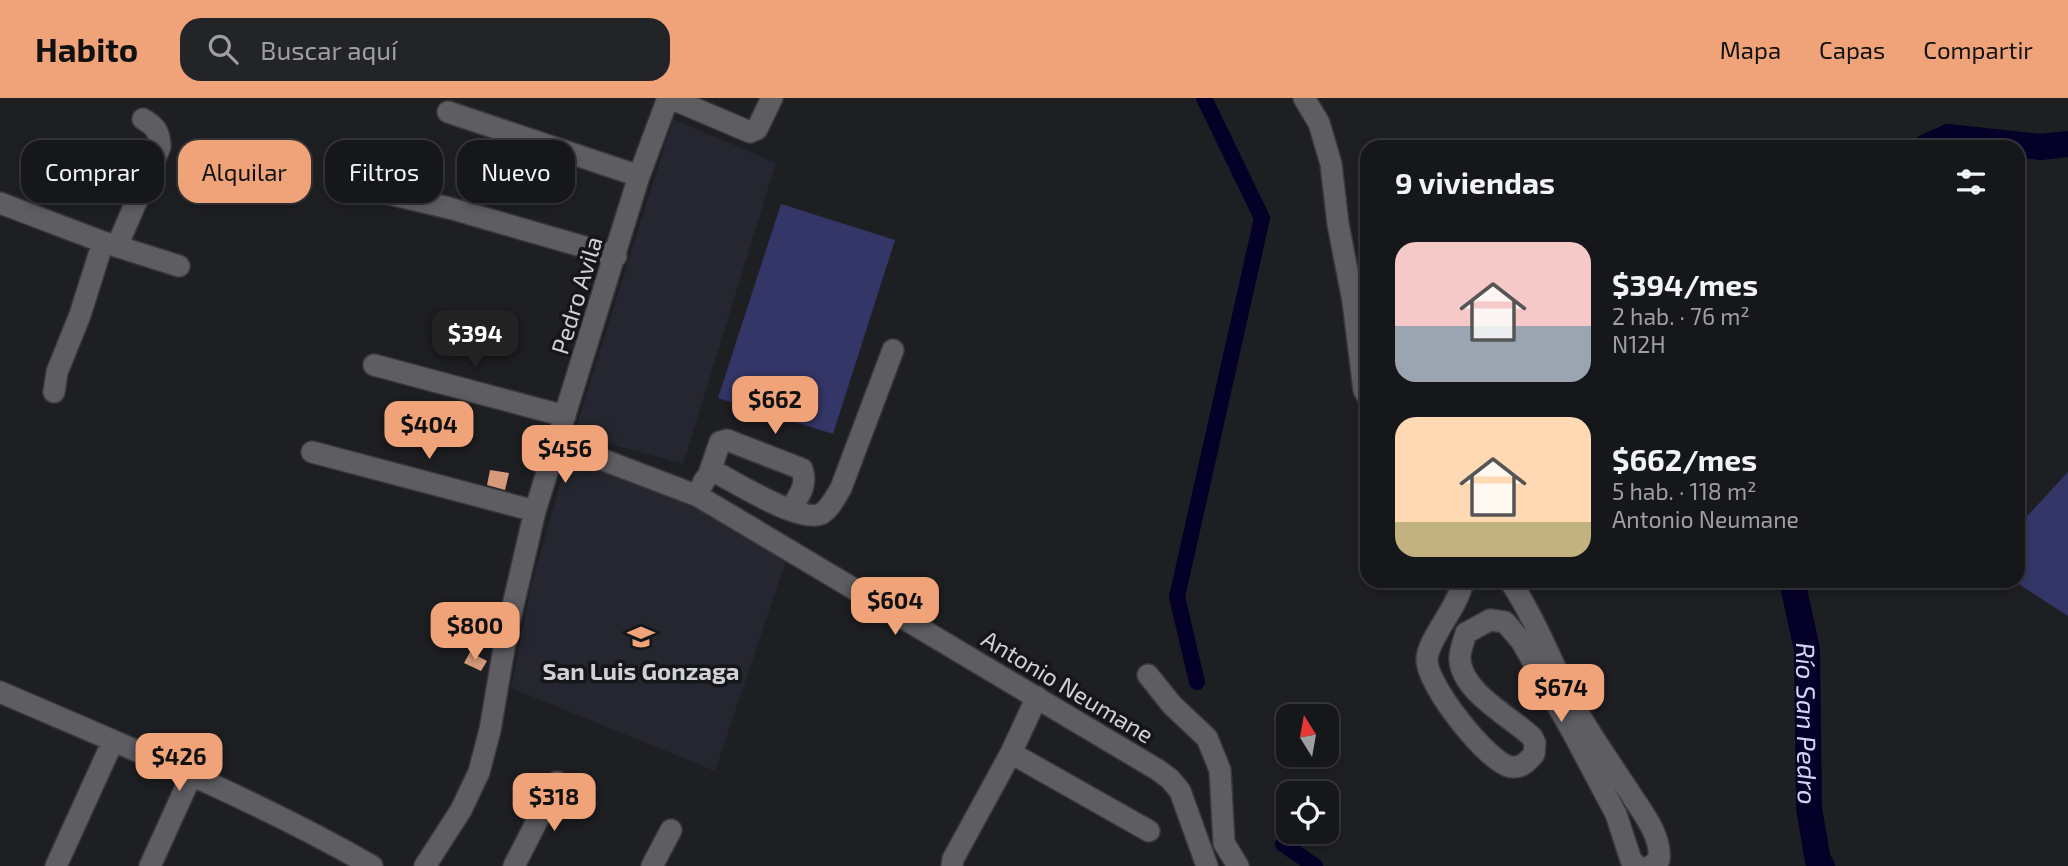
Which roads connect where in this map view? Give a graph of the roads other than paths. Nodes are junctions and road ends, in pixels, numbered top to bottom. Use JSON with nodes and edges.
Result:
{"nodes":[{"id":1,"x":669,"y":98,"type":"edge"},
{"id":2,"x":772,"y":98,"type":"edge"},
{"id":3,"x":1304,"y":98,"type":"edge"},
{"id":4,"x":448,"y":112,"type":"dead end"},
{"id":5,"x":142,"y":118,"type":"dead end"},
{"id":6,"x":639,"y":176,"type":"junction"},
{"id":7,"x":0,"y":203,"type":"edge"},
{"id":8,"x":428,"y":203,"type":"edge"},
{"id":9,"x":110,"y":244,"type":"junction"},
{"id":10,"x":616,"y":256,"type":"junction"},
{"id":11,"x":179,"y":266,"type":"dead end"},
{"id":12,"x":1360,"y":305,"type":"edge"},
{"id":13,"x":893,"y":350,"type":"dead end"},
{"id":14,"x":374,"y":365,"type":"dead end"},
{"id":15,"x":54,"y":392,"type":"dead end"},
{"id":16,"x":565,"y":416,"type":"junction"},
{"id":17,"x":556,"y":442,"type":"junction"},
{"id":18,"x":312,"y":452,"type":"dead end"},
{"id":19,"x":709,"y":474,"type":"junction"},
{"id":20,"x":698,"y":496,"type":"junction"},
{"id":21,"x":790,"y":510,"type":"junction"},
{"id":22,"x":536,"y":512,"type":"junction"},
{"id":23,"x":1461,"y":588,"type":"edge"},
{"id":24,"x":1515,"y":588,"type":"edge"},
{"id":25,"x":1148,"y":675,"type":"dead end"},
{"id":26,"x":0,"y":692,"type":"edge"},
{"id":27,"x":1037,"y":697,"type":"junction"},
{"id":28,"x":113,"y":741,"type":"junction"},
{"id":29,"x":1011,"y":752,"type":"junction"},
{"id":30,"x":191,"y":776,"type":"junction"},
{"id":31,"x":557,"y":782,"type":"dead end"},
{"id":32,"x":671,"y":830,"type":"dead end"},
{"id":33,"x":1149,"y":831,"type":"dead end"},
{"id":34,"x":368,"y":865,"type":"edge"},
{"id":35,"x":56,"y":866,"type":"edge"},
{"id":36,"x":150,"y":866,"type":"edge"},
{"id":37,"x":425,"y":866,"type":"edge"},
{"id":38,"x":514,"y":866,"type":"edge"},
{"id":39,"x":652,"y":866,"type":"edge"},
{"id":40,"x":953,"y":866,"type":"edge"},
{"id":41,"x":1207,"y":866,"type":"edge"},
{"id":42,"x":1238,"y":866,"type":"edge"},
{"id":43,"x":1637,"y":866,"type":"edge"},
{"id":44,"x":1651,"y":866,"type":"edge"}],
"edges":[{"from":1,"to":2,"type":"street"},
{"from":1,"to":6,"type":"street","name":"Pedro Avila"},
{"from":3,"to":12,"type":"street"},
{"from":4,"to":6,"type":"street"},
{"from":5,"to":9,"type":"street"},
{"from":6,"to":10,"type":"street","name":"Pedro Avila"},
{"from":7,"to":9,"type":"street"},
{"from":8,"to":10,"type":"street"},
{"from":9,"to":11,"type":"street"},
{"from":9,"to":15,"type":"street"},
{"from":10,"to":16,"type":"street","name":"Pedro Avila"},
{"from":13,"to":21,"type":"street"},
{"from":14,"to":16,"type":"street"},
{"from":16,"to":17,"type":"street","name":"Pedro Avila"},
{"from":17,"to":20,"type":"street","name":"Antonio Neumane"},
{"from":17,"to":22,"type":"street","name":"Pedro Avila"},
{"from":18,"to":22,"type":"street"},
{"from":19,"to":20,"type":"street"},
{"from":19,"to":21,"type":"street"},
{"from":19,"to":21,"type":"street"},
{"from":20,"to":27,"type":"street","name":"Antonio Neumane"},
{"from":22,"to":37,"type":"street","name":"Pedro Avila"},
{"from":23,"to":43,"type":"street"},
{"from":24,"to":44,"type":"street"},
{"from":25,"to":42,"type":"street"},
{"from":26,"to":28,"type":"street"},
{"from":27,"to":29,"type":"street"},
{"from":27,"to":41,"type":"street","name":"Antonio Neumane"},
{"from":28,"to":30,"type":"street"},
{"from":28,"to":35,"type":"street"},
{"from":29,"to":33,"type":"street"},
{"from":29,"to":40,"type":"street"},
{"from":30,"to":34,"type":"street"},
{"from":30,"to":36,"type":"street"},
{"from":31,"to":38,"type":"street"},
{"from":32,"to":39,"type":"street"}]}
